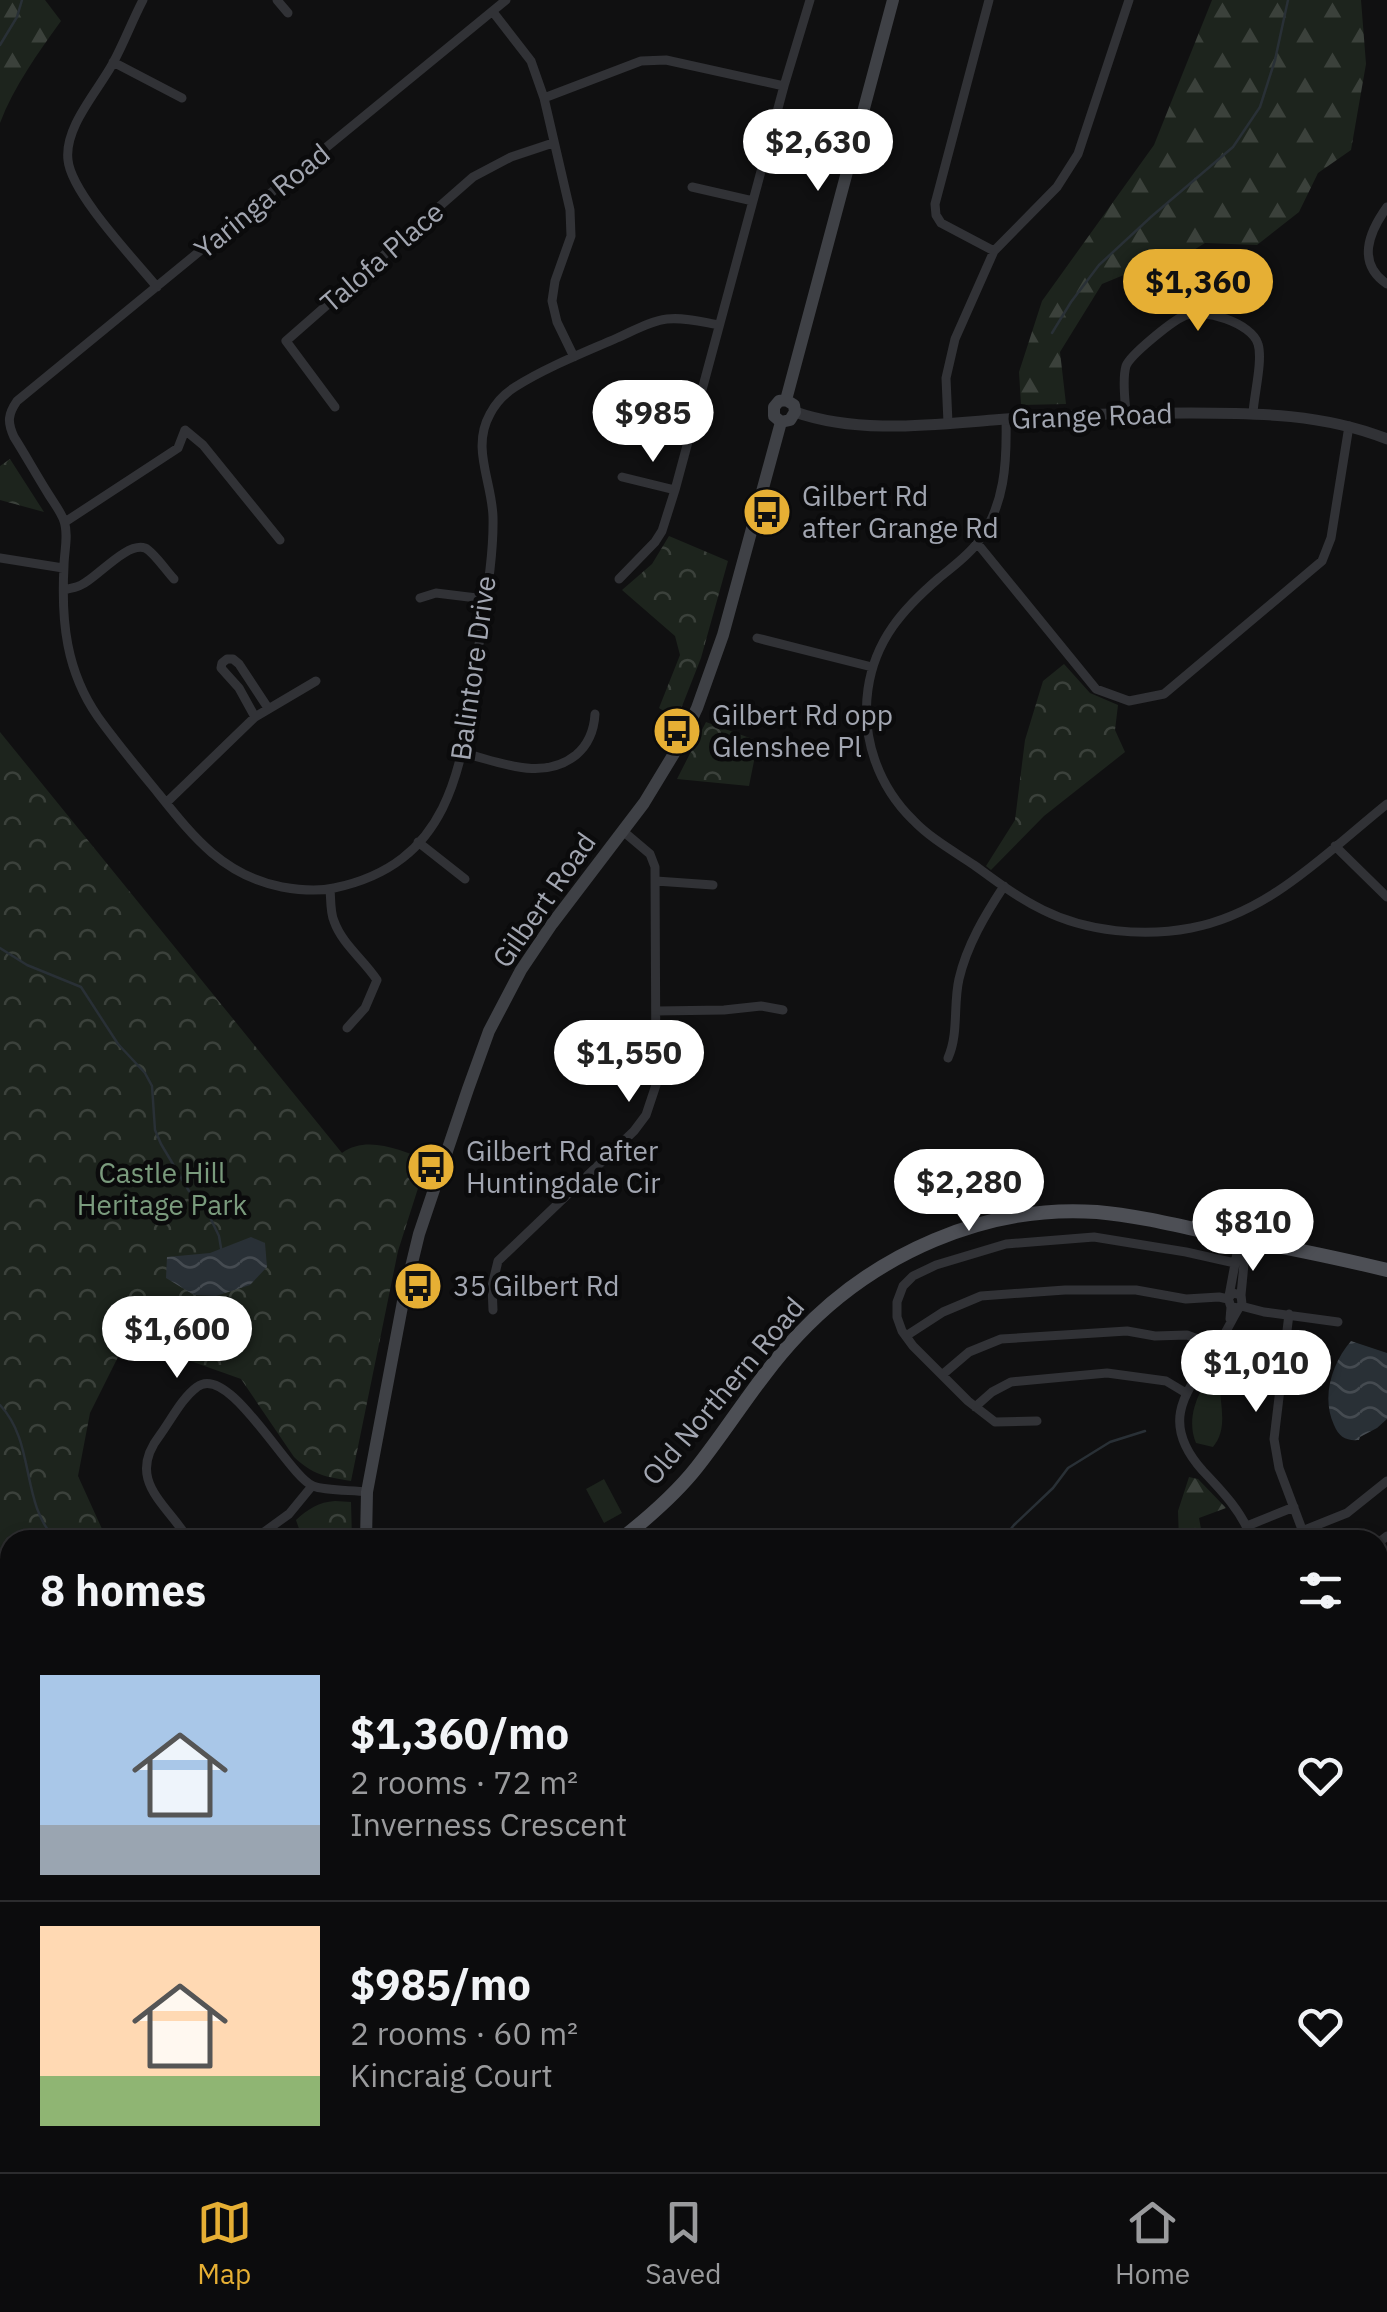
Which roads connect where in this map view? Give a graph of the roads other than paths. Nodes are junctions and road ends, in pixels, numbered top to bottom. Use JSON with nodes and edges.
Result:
{"nodes":[{"id":1,"x":143,"y":0,"type":"edge"},
{"id":2,"x":277,"y":0,"type":"edge"},
{"id":3,"x":506,"y":0,"type":"edge"},
{"id":4,"x":810,"y":0,"type":"edge"},
{"id":5,"x":892,"y":0,"type":"edge"},
{"id":6,"x":989,"y":0,"type":"edge"},
{"id":7,"x":1128,"y":0,"type":"edge"},
{"id":8,"x":493,"y":12,"type":"junction"},
{"id":9,"x":288,"y":14,"type":"dead end"},
{"id":10,"x":113,"y":62,"type":"junction"},
{"id":11,"x":784,"y":86,"type":"junction"},
{"id":12,"x":182,"y":98,"type":"dead end"},
{"id":13,"x":544,"y":98,"type":"junction"},
{"id":14,"x":553,"y":143,"type":"junction"},
{"id":15,"x":692,"y":187,"type":"dead end"},
{"id":16,"x":752,"y":201,"type":"junction"},
{"id":17,"x":1387,"y":207,"type":"edge"},
{"id":18,"x":994,"y":251,"type":"junction"},
{"id":19,"x":1387,"y":284,"type":"edge"},
{"id":20,"x":157,"y":286,"type":"junction"},
{"id":21,"x":719,"y":325,"type":"junction"},
{"id":22,"x":574,"y":357,"type":"junction"},
{"id":23,"x":786,"y":400,"type":"junction"},
{"id":24,"x":335,"y":407,"type":"dead end"},
{"id":25,"x":795,"y":412,"type":"junction"},
{"id":26,"x":1126,"y":412,"type":"junction"},
{"id":27,"x":1252,"y":413,"type":"junction"},
{"id":28,"x":1006,"y":419,"type":"junction"},
{"id":29,"x":781,"y":422,"type":"junction"},
{"id":30,"x":948,"y":423,"type":"junction"},
{"id":31,"x":1348,"y":426,"type":"junction"},
{"id":32,"x":1387,"y":439,"type":"edge"},
{"id":33,"x":622,"y":477,"type":"dead end"},
{"id":34,"x":675,"y":490,"type":"junction"},
{"id":35,"x":65,"y":522,"type":"junction"},
{"id":36,"x":280,"y":540,"type":"dead end"},
{"id":37,"x":978,"y":542,"type":"junction"},
{"id":38,"x":0,"y":558,"type":"edge"},
{"id":39,"x":64,"y":568,"type":"junction"},
{"id":40,"x":174,"y":579,"type":"dead end"},
{"id":41,"x":619,"y":579,"type":"dead end"},
{"id":42,"x":64,"y":590,"type":"junction"},
{"id":43,"x":420,"y":598,"type":"dead end"},
{"id":44,"x":485,"y":599,"type":"junction"},
{"id":45,"x":757,"y":638,"type":"dead end"},
{"id":46,"x":872,"y":667,"type":"junction"},
{"id":47,"x":316,"y":681,"type":"dead end"},
{"id":48,"x":268,"y":708,"type":"junction"},
{"id":49,"x":595,"y":714,"type":"dead end"},
{"id":50,"x":255,"y":716,"type":"junction"},
{"id":51,"x":464,"y":753,"type":"junction"},
{"id":52,"x":166,"y":803,"type":"junction"},
{"id":53,"x":1387,"y":804,"type":"edge"},
{"id":54,"x":624,"y":832,"type":"junction"},
{"id":55,"x":418,"y":842,"type":"junction"},
{"id":56,"x":1335,"y":846,"type":"junction"},
{"id":57,"x":466,"y":879,"type":"dead end"},
{"id":58,"x":656,"y":882,"type":"junction"},
{"id":59,"x":713,"y":884,"type":"dead end"},
{"id":60,"x":1004,"y":886,"type":"junction"},
{"id":61,"x":330,"y":889,"type":"junction"},
{"id":62,"x":1387,"y":897,"type":"edge"},
{"id":63,"x":783,"y":1010,"type":"dead end"},
{"id":64,"x":657,"y":1011,"type":"junction"},
{"id":65,"x":346,"y":1028,"type":"dead end"},
{"id":66,"x":657,"y":1029,"type":"junction"},
{"id":67,"x":948,"y":1058,"type":"dead end"},
{"id":68,"x":580,"y":1070,"type":"dead end"},
{"id":69,"x":1246,"y":1240,"type":"junction"},
{"id":70,"x":1236,"y":1262,"type":"junction"},
{"id":71,"x":1387,"y":1270,"type":"edge"},
{"id":72,"x":1238,"y":1302,"type":"junction"},
{"id":73,"x":493,"y":1310,"type":"dead end"},
{"id":74,"x":1289,"y":1314,"type":"junction"},
{"id":75,"x":1338,"y":1322,"type":"dead end"},
{"id":76,"x":906,"y":1336,"type":"junction"},
{"id":77,"x":1218,"y":1346,"type":"junction"},
{"id":78,"x":942,"y":1375,"type":"junction"},
{"id":79,"x":1186,"y":1394,"type":"junction"},
{"id":80,"x":975,"y":1407,"type":"junction"},
{"id":81,"x":1037,"y":1421,"type":"dead end"},
{"id":82,"x":1387,"y":1482,"type":"edge"},
{"id":83,"x":312,"y":1486,"type":"junction"},
{"id":84,"x":366,"y":1492,"type":"junction"},
{"id":85,"x":1294,"y":1507,"type":"junction"},
{"id":86,"x":1248,"y":1526,"type":"junction"},
{"id":87,"x":182,"y":1530,"type":"edge"},
{"id":88,"x":267,"y":1530,"type":"edge"},
{"id":89,"x":366,"y":1530,"type":"edge"},
{"id":90,"x":632,"y":1530,"type":"edge"},
{"id":91,"x":1249,"y":1530,"type":"edge"},
{"id":92,"x":1302,"y":1530,"type":"edge"},
{"id":93,"x":1314,"y":1530,"type":"edge"}],
"edges":[{"from":1,"to":10,"type":"street"},
{"from":2,"to":9,"type":"street"},
{"from":3,"to":8,"type":"street","name":"Yaringa Road"},
{"from":4,"to":11,"type":"street"},
{"from":5,"to":23,"type":"main road"},
{"from":6,"to":18,"type":"street"},
{"from":7,"to":18,"type":"street"},
{"from":8,"to":13,"type":"street"},
{"from":8,"to":20,"type":"street","name":"Yaringa Road"},
{"from":10,"to":12,"type":"street"},
{"from":10,"to":20,"type":"street"},
{"from":11,"to":13,"type":"street"},
{"from":11,"to":16,"type":"street"},
{"from":13,"to":14,"type":"street"},
{"from":14,"to":22,"type":"street"},
{"from":14,"to":24,"type":"street","name":"Talofa Place"},
{"from":15,"to":16,"type":"street"},
{"from":16,"to":21,"type":"street"},
{"from":17,"to":19,"type":"street"},
{"from":18,"to":30,"type":"street"},
{"from":20,"to":35,"type":"street","name":"Yaringa Road"},
{"from":21,"to":22,"type":"street","name":"Balintore Drive"},
{"from":21,"to":34,"type":"street"},
{"from":22,"to":44,"type":"street","name":"Balintore Drive"},
{"from":23,"to":25,"type":"main road"},
{"from":23,"to":29,"type":"main road"},
{"from":25,"to":29,"type":"main road"},
{"from":25,"to":30,"type":"street","name":"Grange Road"},
{"from":26,"to":27,"type":"street","name":"Grange Road"},
{"from":26,"to":27,"type":"street"},
{"from":26,"to":28,"type":"street","name":"Grange Road"},
{"from":27,"to":31,"type":"street","name":"Grange Road"},
{"from":28,"to":30,"type":"street","name":"Grange Road"},
{"from":28,"to":37,"type":"street"},
{"from":29,"to":54,"type":"main road","name":"Gilbert Road"},
{"from":31,"to":32,"type":"street","name":"Grange Road"},
{"from":31,"to":37,"type":"street"},
{"from":33,"to":34,"type":"street"},
{"from":34,"to":41,"type":"street"},
{"from":35,"to":36,"type":"street"},
{"from":35,"to":39,"type":"street","name":"Balintore Drive"},
{"from":37,"to":46,"type":"street"},
{"from":38,"to":39,"type":"street"},
{"from":39,"to":42,"type":"street","name":"Balintore Drive"},
{"from":40,"to":42,"type":"street"},
{"from":42,"to":52,"type":"street","name":"Balintore Drive"},
{"from":43,"to":44,"type":"street"},
{"from":44,"to":51,"type":"street","name":"Balintore Drive"},
{"from":45,"to":46,"type":"street"},
{"from":46,"to":60,"type":"street"},
{"from":47,"to":48,"type":"street"},
{"from":48,"to":50,"type":"street"},
{"from":48,"to":50,"type":"street"},
{"from":49,"to":51,"type":"street"},
{"from":50,"to":52,"type":"street"},
{"from":51,"to":55,"type":"street","name":"Balintore Drive"},
{"from":52,"to":61,"type":"street","name":"Balintore Drive"},
{"from":53,"to":56,"type":"street"},
{"from":54,"to":58,"type":"street"},
{"from":54,"to":84,"type":"main road","name":"Gilbert Road"},
{"from":55,"to":57,"type":"street"},
{"from":55,"to":61,"type":"street","name":"Balintore Drive"},
{"from":56,"to":60,"type":"street"},
{"from":56,"to":62,"type":"street"},
{"from":58,"to":59,"type":"street"},
{"from":58,"to":64,"type":"street"},
{"from":60,"to":67,"type":"street"},
{"from":61,"to":65,"type":"street"},
{"from":63,"to":64,"type":"street"},
{"from":64,"to":66,"type":"street"},
{"from":66,"to":68,"type":"street"},
{"from":66,"to":73,"type":"street"},
{"from":69,"to":70,"type":"street"},
{"from":69,"to":71,"type":"main road","name":"Old Northern Road"},
{"from":69,"to":72,"type":"street"},
{"from":69,"to":90,"type":"main road","name":"Old Northern Road"},
{"from":70,"to":72,"type":"street"},
{"from":70,"to":76,"type":"street"},
{"from":72,"to":74,"type":"street"},
{"from":72,"to":76,"type":"street"},
{"from":72,"to":77,"type":"street"},
{"from":74,"to":75,"type":"street"},
{"from":74,"to":85,"type":"street"},
{"from":76,"to":78,"type":"street"},
{"from":77,"to":78,"type":"street"},
{"from":77,"to":79,"type":"street"},
{"from":78,"to":80,"type":"street"},
{"from":79,"to":80,"type":"street"},
{"from":79,"to":86,"type":"street"},
{"from":80,"to":81,"type":"street"},
{"from":82,"to":93,"type":"street"},
{"from":83,"to":84,"type":"street"},
{"from":83,"to":87,"type":"street"},
{"from":83,"to":88,"type":"street"},
{"from":84,"to":89,"type":"main road","name":"Gilbert Road"},
{"from":85,"to":86,"type":"street"},
{"from":85,"to":92,"type":"street"},
{"from":86,"to":91,"type":"street"}]}
